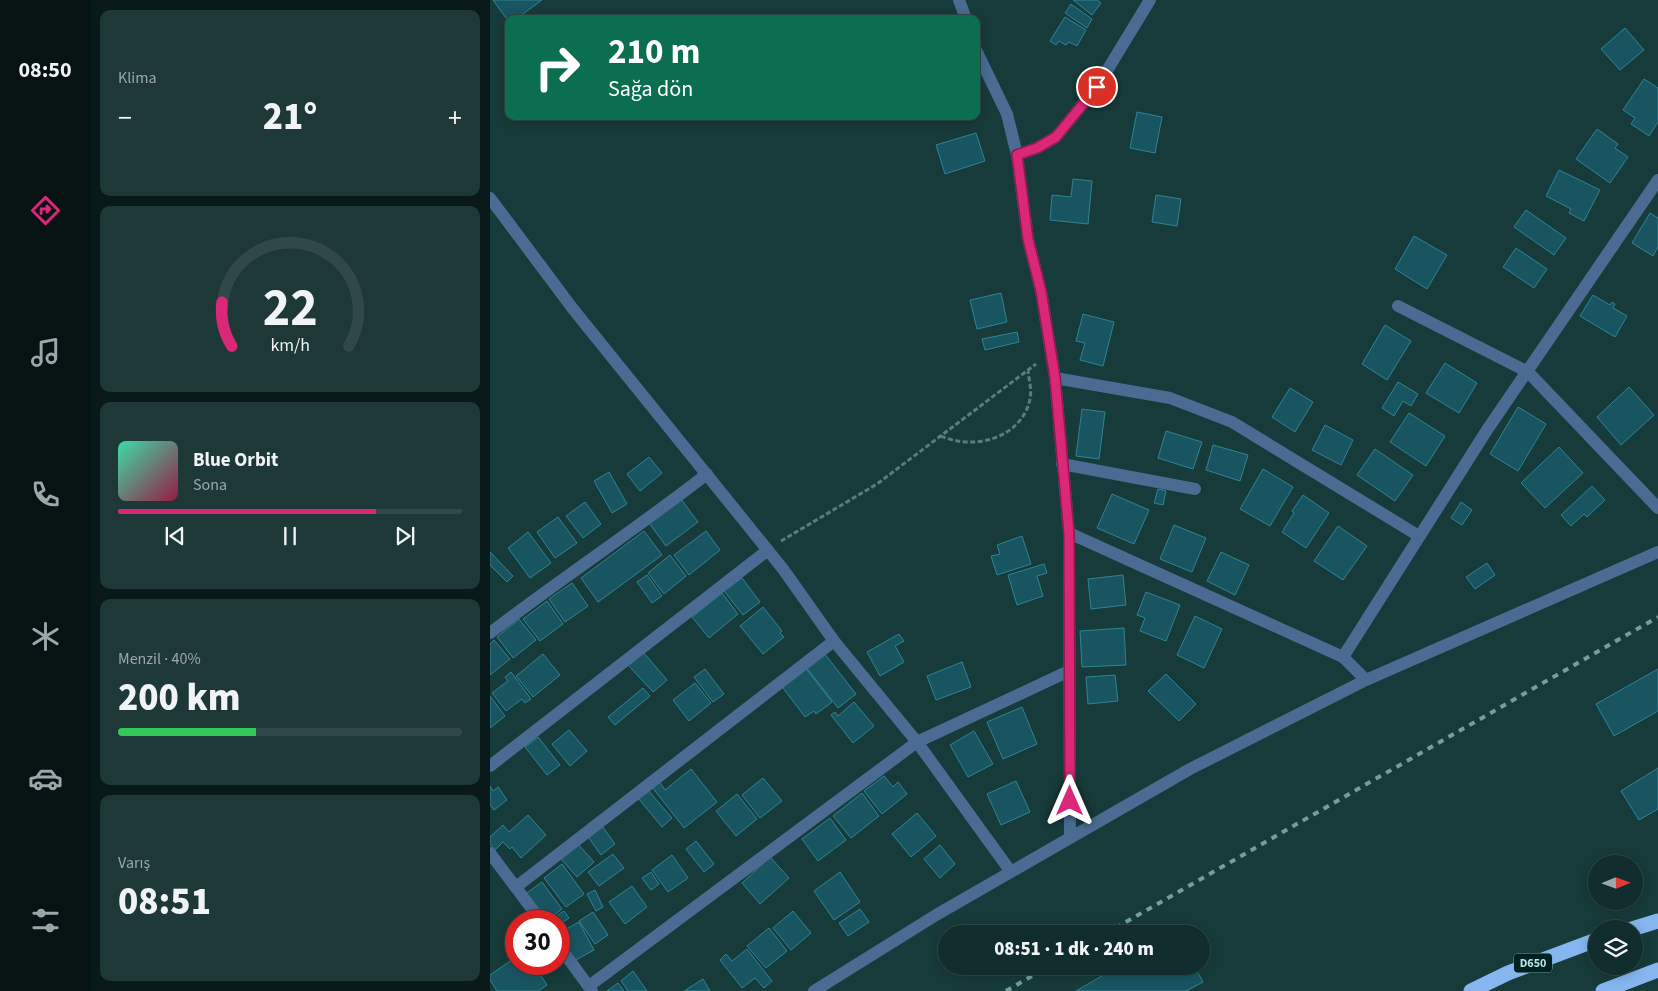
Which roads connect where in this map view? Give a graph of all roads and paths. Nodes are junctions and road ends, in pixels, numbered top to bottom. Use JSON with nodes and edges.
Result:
{"nodes":[{"id":1,"x":959,"y":0,"type":"edge"},
{"id":2,"x":1150,"y":0,"type":"edge"},
{"id":3,"x":965,"y":15,"type":"edge"},
{"id":4,"x":980,"y":58,"type":"edge"},
{"id":5,"x":1017,"y":155,"type":"junction"},
{"id":6,"x":1658,"y":180,"type":"edge"},
{"id":7,"x":490,"y":198,"type":"edge"},
{"id":8,"x":1398,"y":306,"type":"dead end"},
{"id":9,"x":1051,"y":353,"type":"junction"},
{"id":10,"x":1028,"y":371,"type":"junction"},
{"id":11,"x":1528,"y":372,"type":"junction"},
{"id":12,"x":1055,"y":378,"type":"junction"},
{"id":13,"x":941,"y":436,"type":"junction"},
{"id":14,"x":1062,"y":464,"type":"junction"},
{"id":15,"x":707,"y":474,"type":"junction"},
{"id":16,"x":1195,"y":490,"type":"dead end"},
{"id":17,"x":1658,"y":508,"type":"edge"},
{"id":18,"x":1069,"y":533,"type":"junction"},
{"id":19,"x":1419,"y":536,"type":"junction"},
{"id":20,"x":768,"y":550,"type":"junction"},
{"id":21,"x":1658,"y":552,"type":"edge"},
{"id":22,"x":490,"y":633,"type":"edge"},
{"id":23,"x":834,"y":641,"type":"junction"},
{"id":24,"x":1343,"y":657,"type":"junction"},
{"id":25,"x":1069,"y":671,"type":"junction"},
{"id":26,"x":1366,"y":680,"type":"junction"},
{"id":27,"x":917,"y":742,"type":"junction"},
{"id":28,"x":490,"y":766,"type":"edge"},
{"id":29,"x":1070,"y":838,"type":"junction"},
{"id":30,"x":490,"y":853,"type":"edge"},
{"id":31,"x":1011,"y":872,"type":"junction"},
{"id":32,"x":516,"y":887,"type":"junction"},
{"id":33,"x":533,"y":910,"type":"edge"},
{"id":34,"x":1658,"y":921,"type":"edge"},
{"id":35,"x":1643,"y":926,"type":"edge"},
{"id":36,"x":1588,"y":943,"type":"edge"},
{"id":37,"x":570,"y":961,"type":"edge"},
{"id":38,"x":1658,"y":970,"type":"edge"},
{"id":39,"x":591,"y":989,"type":"edge"},
{"id":40,"x":814,"y":991,"type":"edge"},
{"id":41,"x":1471,"y":991,"type":"edge"},
{"id":42,"x":1604,"y":991,"type":"edge"}],
"edges":[{"from":1,"to":3,"type":"street"},
{"from":2,"to":5,"type":"street"},
{"from":4,"to":5,"type":"street"},
{"from":5,"to":9,"type":"street"},
{"from":6,"to":11,"type":"street"},
{"from":7,"to":15,"type":"street"},
{"from":8,"to":11,"type":"street"},
{"from":9,"to":10,"type":"path"},
{"from":9,"to":12,"type":"street"},
{"from":10,"to":13,"type":"path"},
{"from":10,"to":13,"type":"path"},
{"from":11,"to":17,"type":"street"},
{"from":11,"to":19,"type":"street"},
{"from":12,"to":14,"type":"street"},
{"from":12,"to":19,"type":"street"},
{"from":13,"to":20,"type":"path"},
{"from":14,"to":16,"type":"street"},
{"from":14,"to":18,"type":"street"},
{"from":15,"to":20,"type":"street"},
{"from":15,"to":22,"type":"street"},
{"from":18,"to":24,"type":"street"},
{"from":18,"to":25,"type":"street"},
{"from":19,"to":24,"type":"street"},
{"from":20,"to":23,"type":"street"},
{"from":20,"to":28,"type":"street"},
{"from":21,"to":26,"type":"street"},
{"from":23,"to":27,"type":"street"},
{"from":23,"to":32,"type":"street"},
{"from":24,"to":26,"type":"street"},
{"from":25,"to":27,"type":"street"},
{"from":25,"to":29,"type":"street"},
{"from":26,"to":29,"type":"street"},
{"from":27,"to":31,"type":"street"},
{"from":27,"to":39,"type":"street"},
{"from":29,"to":31,"type":"street"},
{"from":30,"to":32,"type":"street"},
{"from":31,"to":40,"type":"street"},
{"from":32,"to":33,"type":"street"},
{"from":34,"to":35,"type":"highway"},
{"from":36,"to":41,"type":"highway","number":"D650"},
{"from":37,"to":39,"type":"street"},
{"from":38,"to":42,"type":"highway"}]}
